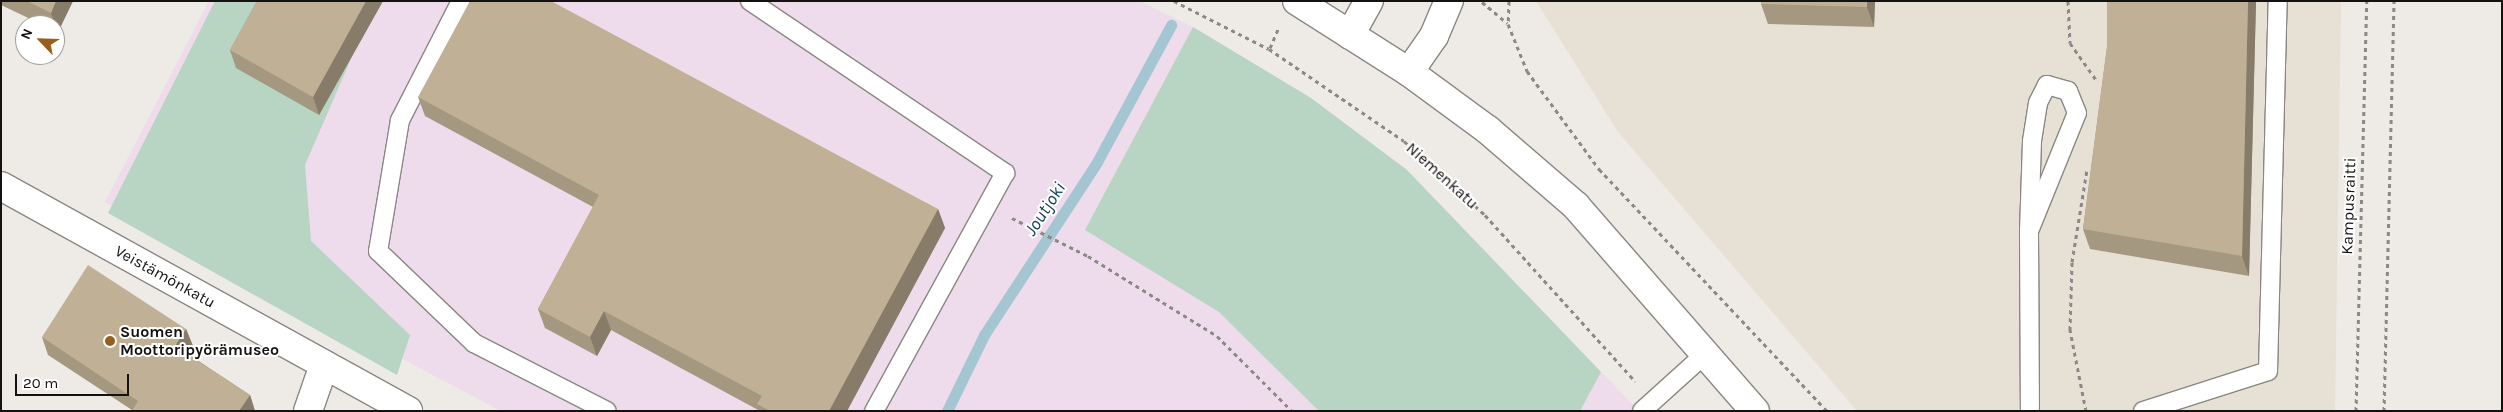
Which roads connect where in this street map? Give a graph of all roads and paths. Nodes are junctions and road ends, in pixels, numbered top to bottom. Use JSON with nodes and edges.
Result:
{"nodes":[{"id":1,"x":461,"y":1,"type":"edge"},
{"id":2,"x":750,"y":1,"type":"edge"},
{"id":3,"x":1174,"y":1,"type":"edge"},
{"id":4,"x":1297,"y":1,"type":"edge"},
{"id":5,"x":1369,"y":1,"type":"edge"},
{"id":6,"x":1449,"y":1,"type":"edge"},
{"id":7,"x":1481,"y":1,"type":"edge"},
{"id":8,"x":1510,"y":1,"type":"edge"},
{"id":9,"x":2068,"y":1,"type":"edge"},
{"id":10,"x":2278,"y":1,"type":"edge"},
{"id":11,"x":2368,"y":1,"type":"edge"},
{"id":12,"x":2394,"y":1,"type":"edge"},
{"id":13,"x":1508,"y":24,"type":"junction"},
{"id":14,"x":1350,"y":35,"type":"junction"},
{"id":15,"x":1409,"y":72,"type":"junction"},
{"id":16,"x":2098,"y":86,"type":"dead end"},
{"id":17,"x":2088,"y":162,"type":"dead end"},
{"id":18,"x":1,"y":186,"type":"edge"},
{"id":19,"x":1028,"y":226,"type":"dead end"},
{"id":20,"x":2029,"y":231,"type":"junction"},
{"id":21,"x":1705,"y":354,"type":"junction"},
{"id":22,"x":324,"y":364,"type":"junction"},
{"id":23,"x":1647,"y":405,"type":"edge"},
{"id":24,"x":308,"y":411,"type":"edge"},
{"id":25,"x":408,"y":411,"type":"edge"},
{"id":26,"x":607,"y":411,"type":"edge"},
{"id":27,"x":874,"y":411,"type":"edge"},
{"id":28,"x":1292,"y":411,"type":"edge"},
{"id":29,"x":1755,"y":411,"type":"edge"},
{"id":30,"x":1827,"y":411,"type":"edge"},
{"id":31,"x":2030,"y":411,"type":"edge"},
{"id":32,"x":2086,"y":411,"type":"edge"},
{"id":33,"x":2142,"y":411,"type":"edge"},
{"id":34,"x":2356,"y":411,"type":"edge"},
{"id":35,"x":2384,"y":411,"type":"edge"}],
"edges":[{"from":1,"to":26,"type":"lane"},
{"from":2,"to":27,"type":"lane"},
{"from":3,"to":23,"type":"path","name":"Niemenkatu"},
{"from":4,"to":14,"type":"street"},
{"from":5,"to":14,"type":"street"},
{"from":6,"to":15,"type":"street"},
{"from":7,"to":13,"type":"path"},
{"from":8,"to":13,"type":"path"},
{"from":9,"to":16,"type":"path"},
{"from":10,"to":33,"type":"lane"},
{"from":11,"to":34,"type":"path","name":"Kampusraitti"},
{"from":12,"to":35,"type":"path"},
{"from":13,"to":30,"type":"path"},
{"from":14,"to":15,"type":"street"},
{"from":15,"to":21,"type":"street"},
{"from":17,"to":32,"type":"path"},
{"from":18,"to":22,"type":"street","name":"Veistämönkatu"},
{"from":19,"to":28,"type":"path"},
{"from":20,"to":20,"type":"lane"},
{"from":20,"to":31,"type":"lane"},
{"from":21,"to":23,"type":"lane"},
{"from":21,"to":29,"type":"street"},
{"from":22,"to":24,"type":"street"},
{"from":22,"to":25,"type":"street","name":"Veistämönkatu"}]}
